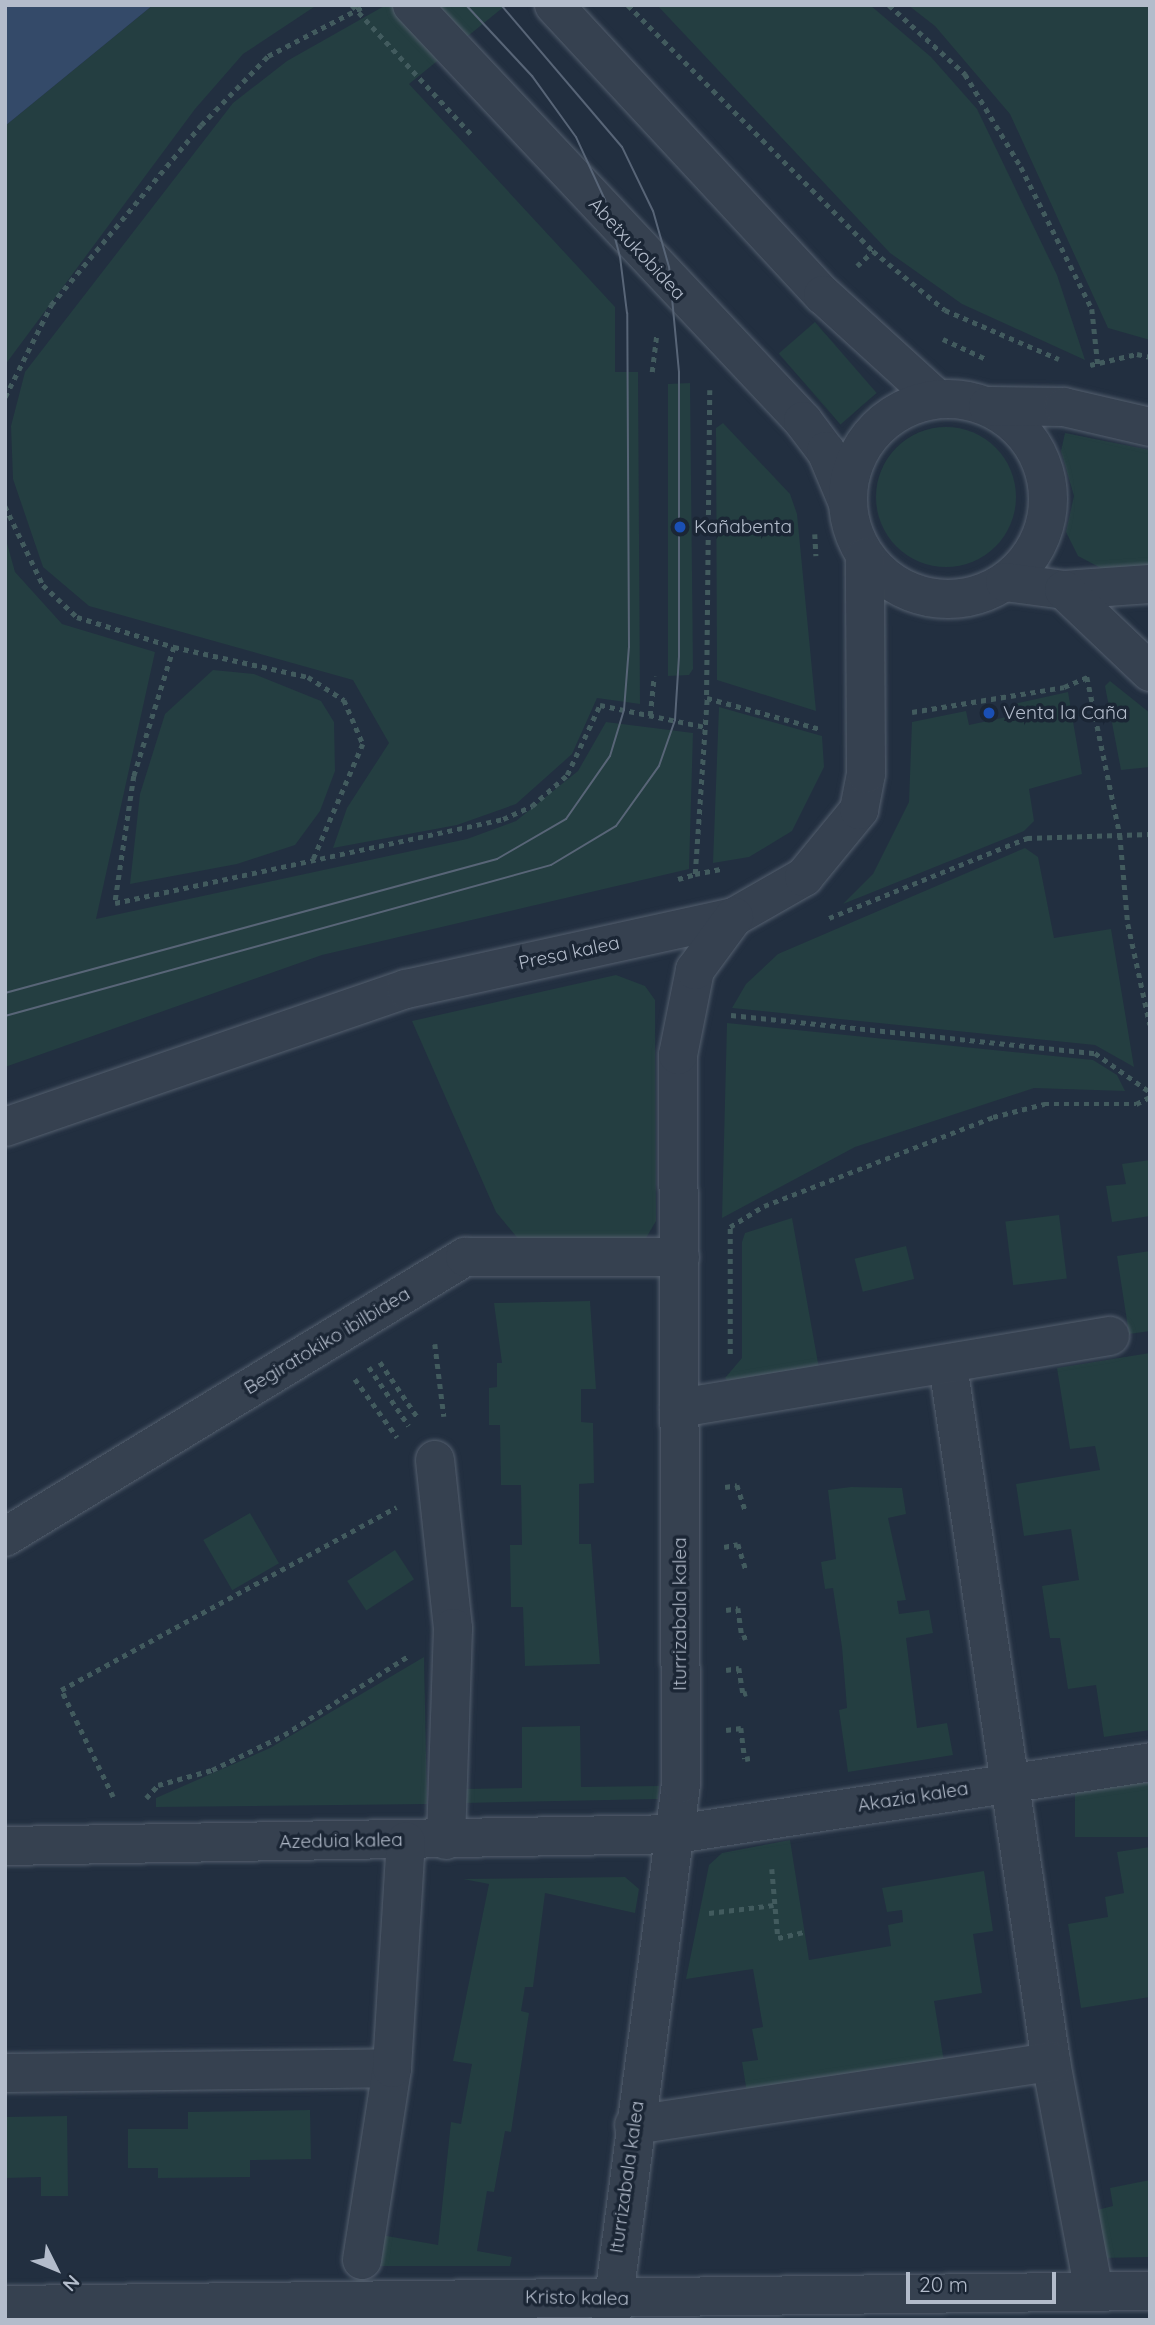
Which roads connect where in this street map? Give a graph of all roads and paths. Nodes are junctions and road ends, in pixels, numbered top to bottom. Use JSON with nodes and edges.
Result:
{"nodes":[{"id":1,"x":352,"y":5,"type":"edge"},
{"id":2,"x":366,"y":5,"type":"edge"},
{"id":3,"x":412,"y":5,"type":"edge"},
{"id":4,"x":628,"y":5,"type":"edge"},
{"id":5,"x":889,"y":5,"type":"edge"},
{"id":6,"x":566,"y":18,"type":"edge"},
{"id":7,"x":472,"y":135,"type":"dead end"},
{"id":8,"x":873,"y":251,"type":"dead end"},
{"id":9,"x":660,"y":326,"type":"dead end"},
{"id":10,"x":1150,"y":357,"type":"edge"},
{"id":11,"x":1097,"y":363,"type":"junction"},
{"id":12,"x":1079,"y":368,"type":"dead end"},
{"id":13,"x":652,"y":372,"type":"dead end"},
{"id":14,"x":1099,"y":376,"type":"dead end"},
{"id":15,"x":710,"y":385,"type":"dead end"},
{"id":16,"x":5,"y":397,"type":"edge"},
{"id":17,"x":937,"y":399,"type":"junction"},
{"id":18,"x":988,"y":406,"type":"junction"},
{"id":19,"x":1150,"y":427,"type":"edge"},
{"id":20,"x":847,"y":501,"type":"junction"},
{"id":21,"x":5,"y":506,"type":"edge"},
{"id":22,"x":865,"y":557,"type":"junction"},
{"id":23,"x":1005,"y":582,"type":"junction"},
{"id":24,"x":1150,"y":584,"type":"edge"},
{"id":25,"x":1064,"y":590,"type":"junction"},
{"id":26,"x":174,"y":648,"type":"junction"},
{"id":27,"x":1150,"y":671,"type":"edge"},
{"id":28,"x":654,"y":676,"type":"dead end"},
{"id":29,"x":1087,"y":677,"type":"dead end"},
{"id":30,"x":707,"y":698,"type":"junction"},
{"id":31,"x":650,"y":716,"type":"junction"},
{"id":32,"x":705,"y":727,"type":"junction"},
{"id":33,"x":829,"y":731,"type":"dead end"},
{"id":34,"x":1150,"y":834,"type":"edge"},
{"id":35,"x":1120,"y":835,"type":"junction"},
{"id":36,"x":313,"y":860,"type":"junction"},
{"id":37,"x":734,"y":866,"type":"dead end"},
{"id":38,"x":695,"y":874,"type":"junction"},
{"id":39,"x":670,"y":881,"type":"dead end"},
{"id":40,"x":734,"y":917,"type":"junction"},
{"id":41,"x":814,"y":923,"type":"dead end"},
{"id":42,"x":727,"y":1005,"type":"dead end"},
{"id":43,"x":724,"y":1014,"type":"junction"},
{"id":44,"x":721,"y":1025,"type":"dead end"},
{"id":45,"x":1150,"y":1025,"type":"edge"},
{"id":46,"x":1150,"y":1094,"type":"edge"},
{"id":47,"x":5,"y":1126,"type":"edge"},
{"id":48,"x":680,"y":1257,"type":"junction"},
{"id":49,"x":1110,"y":1336,"type":"dead end"},
{"id":50,"x":435,"y":1344,"type":"dead end"},
{"id":51,"x":391,"y":1353,"type":"dead end"},
{"id":52,"x":360,"y":1354,"type":"dead end"},
{"id":53,"x":948,"y":1365,"type":"junction"},
{"id":54,"x":353,"y":1375,"type":"dead end"},
{"id":55,"x":696,"y":1404,"type":"junction"},
{"id":56,"x":421,"y":1422,"type":"dead end"},
{"id":57,"x":430,"y":1462,"type":"junction"},
{"id":58,"x":737,"y":1485,"type":"dead end"},
{"id":59,"x":745,"y":1510,"type":"dead end"},
{"id":60,"x":5,"y":1536,"type":"edge"},
{"id":61,"x":738,"y":1544,"type":"dead end"},
{"id":62,"x":746,"y":1570,"type":"dead end"},
{"id":63,"x":738,"y":1608,"type":"dead end"},
{"id":64,"x":453,"y":1628,"type":"junction"},
{"id":65,"x":748,"y":1636,"type":"dead end"},
{"id":66,"x":739,"y":1668,"type":"dead end"},
{"id":67,"x":747,"y":1693,"type":"dead end"},
{"id":68,"x":741,"y":1728,"type":"dead end"},
{"id":69,"x":750,"y":1758,"type":"dead end"},
{"id":70,"x":1150,"y":1762,"type":"edge"},
{"id":71,"x":1009,"y":1782,"type":"junction"},
{"id":72,"x":139,"y":1804,"type":"dead end"},
{"id":73,"x":117,"y":1811,"type":"dead end"},
{"id":74,"x":676,"y":1835,"type":"junction"},
{"id":75,"x":407,"y":1840,"type":"junction"},
{"id":76,"x":446,"y":1840,"type":"junction"},
{"id":77,"x":5,"y":1846,"type":"edge"},
{"id":78,"x":782,"y":1867,"type":"dead end"},
{"id":79,"x":774,"y":1905,"type":"junction"},
{"id":80,"x":699,"y":1915,"type":"dead end"},
{"id":81,"x":804,"y":1932,"type":"dead end"},
{"id":82,"x":1051,"y":2062,"type":"junction"},
{"id":83,"x":392,"y":2068,"type":"junction"},
{"id":84,"x":5,"y":2073,"type":"edge"},
{"id":85,"x":634,"y":2125,"type":"junction"},
{"id":86,"x":362,"y":2260,"type":"dead end"},
{"id":87,"x":1094,"y":2291,"type":"junction"},
{"id":88,"x":1150,"y":2291,"type":"edge"},
{"id":89,"x":5,"y":2305,"type":"edge"},
{"id":90,"x":613,"y":2309,"type":"edge"},
{"id":91,"x":146,"y":2312,"type":"edge"}],
"edges":[{"from":1,"to":7,"type":"path","bridge":true},
{"from":2,"to":16,"type":"path"},
{"from":3,"to":20,"type":"street","name":"Abetxukobidea"},
{"from":4,"to":8,"type":"path"},
{"from":5,"to":11,"type":"path"},
{"from":6,"to":17,"type":"street"},
{"from":9,"to":13,"type":"path"},
{"from":10,"to":11,"type":"path"},
{"from":11,"to":12,"type":"path"},
{"from":11,"to":14,"type":"path"},
{"from":15,"to":30,"type":"path"},
{"from":17,"to":18,"type":"street"},
{"from":17,"to":20,"type":"street"},
{"from":18,"to":19,"type":"street"},
{"from":18,"to":23,"type":"street"},
{"from":20,"to":22,"type":"street"},
{"from":21,"to":26,"type":"path"},
{"from":22,"to":23,"type":"street"},
{"from":22,"to":40,"type":"street","name":"Presa kalea"},
{"from":23,"to":25,"type":"street"},
{"from":24,"to":25,"type":"street"},
{"from":25,"to":27,"type":"street"},
{"from":26,"to":36,"type":"path"},
{"from":26,"to":36,"type":"path"},
{"from":28,"to":31,"type":"path"},
{"from":29,"to":35,"type":"path"},
{"from":30,"to":32,"type":"path"},
{"from":30,"to":33,"type":"path"},
{"from":31,"to":32,"type":"path"},
{"from":31,"to":36,"type":"path"},
{"from":32,"to":38,"type":"path"},
{"from":34,"to":35,"type":"path"},
{"from":35,"to":41,"type":"path"},
{"from":35,"to":45,"type":"path"},
{"from":37,"to":38,"type":"path"},
{"from":38,"to":39,"type":"path"},
{"from":40,"to":47,"type":"street","name":"Presa kalea"},
{"from":40,"to":48,"type":"street","name":"Iturrizabala kalea"},
{"from":42,"to":43,"type":"path"},
{"from":43,"to":44,"type":"path"},
{"from":43,"to":46,"type":"path"},
{"from":46,"to":55,"type":"path"},
{"from":48,"to":55,"type":"street","name":"Iturrizabala kalea"},
{"from":48,"to":60,"type":"street","name":"Begiratokiko ibilbidea"},
{"from":49,"to":53,"type":"street"},
{"from":50,"to":57,"type":"path"},
{"from":51,"to":56,"type":"path"},
{"from":52,"to":57,"type":"path"},
{"from":53,"to":55,"type":"street"},
{"from":53,"to":71,"type":"street"},
{"from":54,"to":57,"type":"path"},
{"from":55,"to":74,"type":"street","name":"Iturrizabala kalea"},
{"from":57,"to":64,"type":"street"},
{"from":57,"to":73,"type":"path"},
{"from":58,"to":59,"type":"path"},
{"from":61,"to":62,"type":"path"},
{"from":63,"to":65,"type":"path"},
{"from":64,"to":72,"type":"path"},
{"from":64,"to":76,"type":"street"},
{"from":66,"to":67,"type":"path"},
{"from":68,"to":69,"type":"path"},
{"from":70,"to":71,"type":"street","name":"Akazia kalea"},
{"from":71,"to":74,"type":"street","name":"Akazia kalea"},
{"from":71,"to":82,"type":"street"},
{"from":74,"to":76,"type":"street","name":"Azeduia kalea"},
{"from":74,"to":85,"type":"street","name":"Iturrizabala kalea"},
{"from":75,"to":76,"type":"street","name":"Azeduia kalea"},
{"from":75,"to":77,"type":"street","name":"Azeduia kalea"},
{"from":75,"to":83,"type":"street"},
{"from":78,"to":79,"type":"path"},
{"from":79,"to":80,"type":"path"},
{"from":79,"to":81,"type":"path"},
{"from":82,"to":85,"type":"street"},
{"from":82,"to":87,"type":"street"},
{"from":83,"to":84,"type":"street"},
{"from":83,"to":86,"type":"street"},
{"from":85,"to":90,"type":"street","name":"Iturrizabala kalea"},
{"from":87,"to":88,"type":"street","name":"Kristo kalea"},
{"from":87,"to":90,"type":"street","name":"Kristo kalea"},
{"from":89,"to":91,"type":"street","name":"Kristo kalea"},
{"from":90,"to":91,"type":"street","name":"Kristo kalea"}]}
